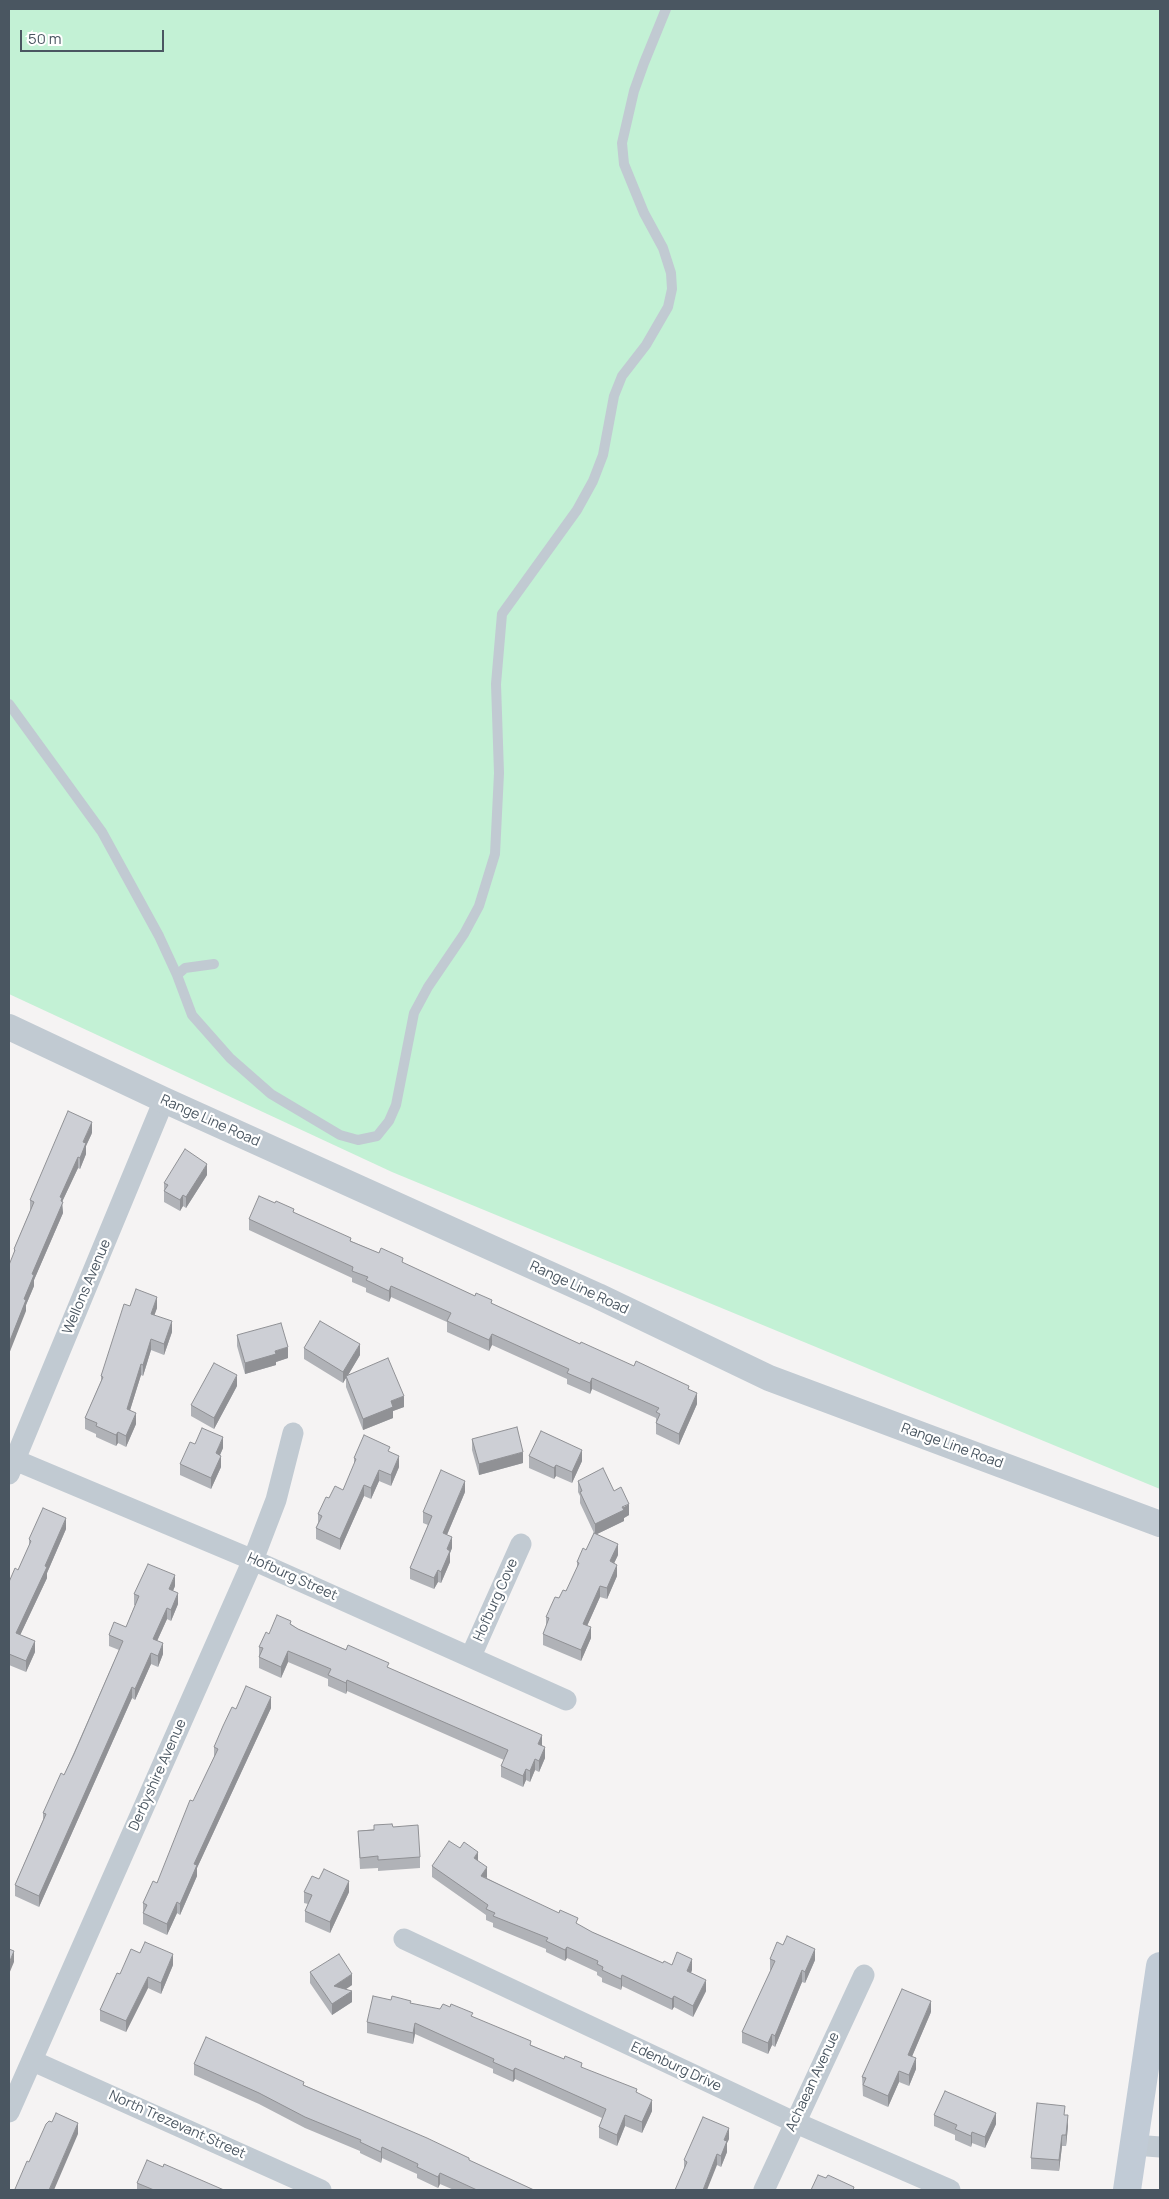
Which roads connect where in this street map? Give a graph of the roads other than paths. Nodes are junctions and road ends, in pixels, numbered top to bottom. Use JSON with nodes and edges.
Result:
{"nodes":[{"id":1,"x":666,"y":9,"type":"edge"},
{"id":2,"x":9,"y":704,"type":"edge"},
{"id":3,"x":214,"y":964,"type":"dead end"},
{"id":4,"x":177,"y":975,"type":"junction"},
{"id":5,"x":9,"y":1027,"type":"edge"},
{"id":6,"x":164,"y":1100,"type":"junction"},
{"id":7,"x":293,"y":1433,"type":"dead end"},
{"id":8,"x":12,"y":1467,"type":"edge"},
{"id":9,"x":1160,"y":1524,"type":"edge"},
{"id":10,"x":521,"y":1544,"type":"dead end"},
{"id":11,"x":253,"y":1560,"type":"junction"},
{"id":12,"x":471,"y":1656,"type":"junction"},
{"id":13,"x":566,"y":1700,"type":"dead end"},
{"id":14,"x":404,"y":1939,"type":"dead end"},
{"id":15,"x":1160,"y":1966,"type":"edge"},
{"id":16,"x":864,"y":1975,"type":"dead end"},
{"id":17,"x":33,"y":2061,"type":"junction"},
{"id":18,"x":9,"y":2112,"type":"edge"},
{"id":19,"x":794,"y":2122,"type":"junction"},
{"id":20,"x":1147,"y":2146,"type":"edge"},
{"id":21,"x":321,"y":2190,"type":"edge"},
{"id":22,"x":764,"y":2190,"type":"edge"},
{"id":23,"x":950,"y":2190,"type":"edge"},
{"id":24,"x":1127,"y":2190,"type":"edge"}],
"edges":[{"from":1,"to":4,"type":"lane"},
{"from":2,"to":4,"type":"lane"},
{"from":3,"to":4,"type":"lane"},
{"from":5,"to":6,"type":"street","name":"Range Line Road"},
{"from":6,"to":8,"type":"street","name":"Wellons Avenue"},
{"from":6,"to":9,"type":"street","name":"Range Line Road"},
{"from":7,"to":11,"type":"street","name":"Derbyshire Avenue"},
{"from":8,"to":11,"type":"street","name":"Hofburg Street"},
{"from":10,"to":12,"type":"street","name":"Hofburg Cove"},
{"from":11,"to":12,"type":"street","name":"Hofburg Street"},
{"from":11,"to":17,"type":"street","name":"Derbyshire Avenue"},
{"from":12,"to":13,"type":"street","name":"Hofburg Street"},
{"from":14,"to":19,"type":"street","name":"Edenburg Drive"},
{"from":15,"to":20,"type":"main road"},
{"from":16,"to":19,"type":"street","name":"Achaean Avenue"},
{"from":17,"to":18,"type":"street","name":"Derbyshire Avenue"},
{"from":17,"to":21,"type":"street","name":"North Trezevant Street"},
{"from":19,"to":22,"type":"street","name":"Achaean Avenue"},
{"from":19,"to":23,"type":"street","name":"Edenburg Drive"},
{"from":20,"to":24,"type":"main road"}]}
